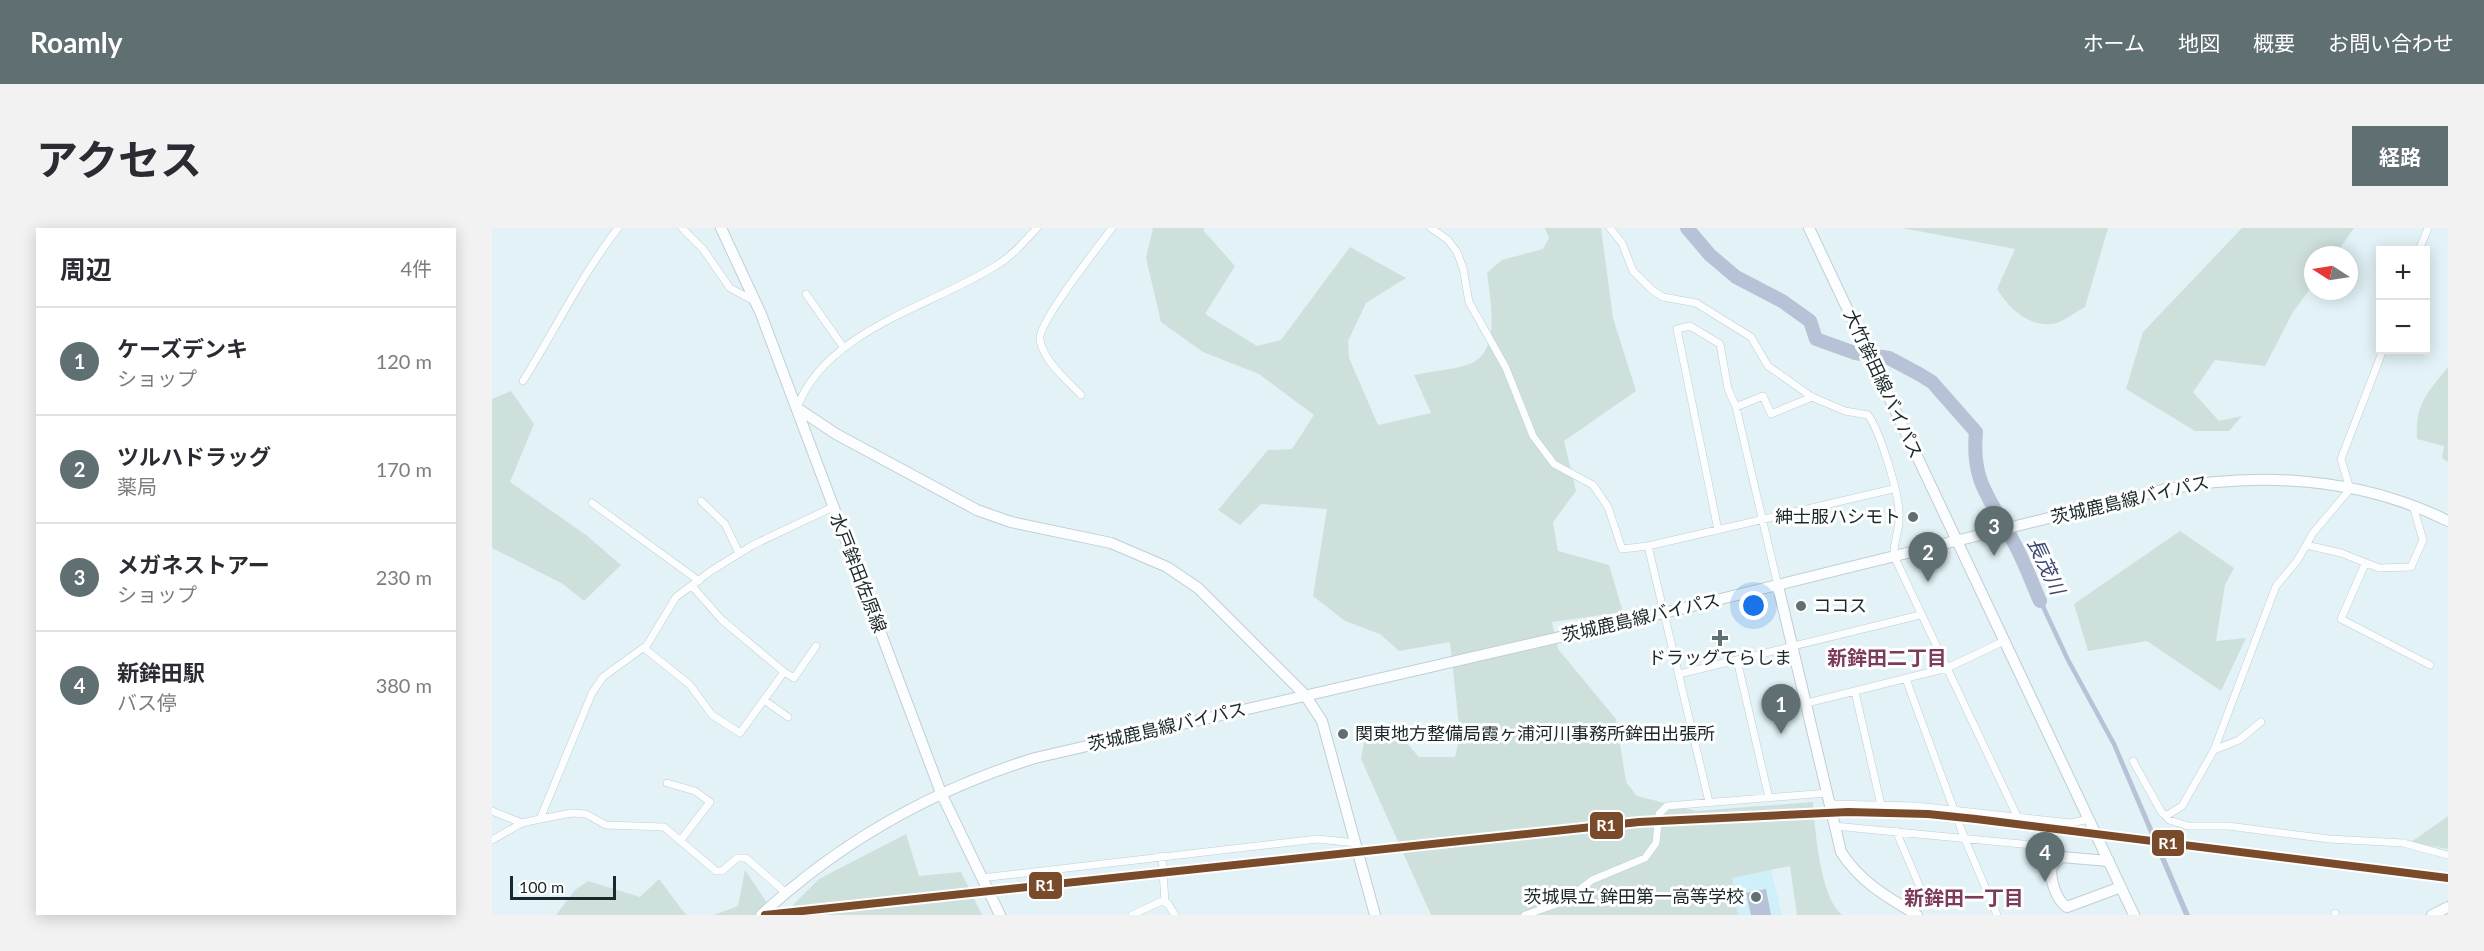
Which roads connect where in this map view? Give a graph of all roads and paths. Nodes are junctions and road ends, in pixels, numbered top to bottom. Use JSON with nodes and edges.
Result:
{"nodes":[{"id":1,"x":618,"y":228,"type":"edge"},
{"id":2,"x":682,"y":228,"type":"edge"},
{"id":3,"x":721,"y":228,"type":"edge"},
{"id":4,"x":1037,"y":228,"type":"edge"},
{"id":5,"x":1112,"y":228,"type":"edge"},
{"id":6,"x":1431,"y":228,"type":"edge"},
{"id":7,"x":1610,"y":228,"type":"edge"},
{"id":8,"x":1809,"y":228,"type":"edge"},
{"id":9,"x":2428,"y":228,"type":"edge"},
{"id":10,"x":2421,"y":246,"type":"edge"},
{"id":11,"x":806,"y":294,"type":"dead end"},
{"id":12,"x":756,"y":303,"type":"junction"},
{"id":13,"x":844,"y":348,"type":"junction"},
{"id":14,"x":2382,"y":354,"type":"edge"},
{"id":15,"x":523,"y":381,"type":"dead end"},
{"id":16,"x":1081,"y":395,"type":"dead end"},
{"id":17,"x":1812,"y":397,"type":"junction"},
{"id":18,"x":1736,"y":407,"type":"junction"},
{"id":19,"x":796,"y":408,"type":"junction"},
{"id":20,"x":1893,"y":489,"type":"junction"},
{"id":21,"x":2350,"y":489,"type":"junction"},
{"id":22,"x":700,"y":501,"type":"dead end"},
{"id":23,"x":592,"y":503,"type":"dead end"},
{"id":24,"x":2413,"y":506,"type":"junction"},
{"id":25,"x":833,"y":507,"type":"junction"},
{"id":26,"x":1762,"y":520,"type":"junction"},
{"id":27,"x":2448,"y":521,"type":"edge"},
{"id":28,"x":1718,"y":530,"type":"junction"},
{"id":29,"x":1957,"y":540,"type":"junction"},
{"id":30,"x":2306,"y":545,"type":"junction"},
{"id":31,"x":1648,"y":546,"type":"junction"},
{"id":32,"x":739,"y":553,"type":"junction"},
{"id":33,"x":1894,"y":556,"type":"junction"},
{"id":34,"x":2365,"y":564,"type":"junction"},
{"id":35,"x":695,"y":583,"type":"junction"},
{"id":36,"x":1778,"y":586,"type":"junction"},
{"id":37,"x":1664,"y":613,"type":"junction"},
{"id":38,"x":1920,"y":615,"type":"junction"},
{"id":39,"x":2004,"y":641,"type":"junction"},
{"id":40,"x":816,"y":646,"type":"dead end"},
{"id":41,"x":644,"y":648,"type":"junction"},
{"id":42,"x":1793,"y":648,"type":"junction"},
{"id":43,"x":1737,"y":660,"type":"junction"},
{"id":44,"x":2430,"y":665,"type":"dead end"},
{"id":45,"x":1947,"y":668,"type":"junction"},
{"id":46,"x":784,"y":672,"type":"junction"},
{"id":47,"x":1679,"y":674,"type":"junction"},
{"id":48,"x":1906,"y":679,"type":"junction"},
{"id":49,"x":1855,"y":692,"type":"junction"},
{"id":50,"x":1305,"y":695,"type":"junction"},
{"id":51,"x":764,"y":700,"type":"junction"},
{"id":52,"x":1806,"y":703,"type":"junction"},
{"id":53,"x":788,"y":717,"type":"dead end"},
{"id":54,"x":2261,"y":722,"type":"dead end"},
{"id":55,"x":2214,"y":750,"type":"junction"},
{"id":56,"x":2133,"y":761,"type":"dead end"},
{"id":57,"x":667,"y":783,"type":"dead end"},
{"id":58,"x":941,"y":793,"type":"junction"},
{"id":59,"x":1769,"y":798,"type":"junction"},
{"id":60,"x":1828,"y":798,"type":"junction"},
{"id":61,"x":1709,"y":802,"type":"junction"},
{"id":62,"x":1881,"y":805,"type":"junction"},
{"id":63,"x":1956,"y":810,"type":"junction"},
{"id":64,"x":492,"y":812,"type":"edge"},
{"id":65,"x":2017,"y":816,"type":"junction"},
{"id":66,"x":2166,"y":816,"type":"junction"},
{"id":67,"x":540,"y":819,"type":"junction"},
{"id":68,"x":2089,"y":819,"type":"junction"},
{"id":69,"x":522,"y":823,"type":"junction"},
{"id":70,"x":1834,"y":826,"type":"junction"},
{"id":71,"x":1896,"y":831,"type":"junction"},
{"id":72,"x":1965,"y":837,"type":"junction"},
{"id":73,"x":492,"y":840,"type":"edge"},
{"id":74,"x":680,"y":841,"type":"junction"},
{"id":75,"x":1356,"y":843,"type":"junction"},
{"id":76,"x":2448,"y":855,"type":"edge"},
{"id":77,"x":1162,"y":856,"type":"junction"},
{"id":78,"x":2109,"y":861,"type":"junction"},
{"id":79,"x":2053,"y":863,"type":"junction"},
{"id":80,"x":982,"y":880,"type":"junction"},
{"id":81,"x":2121,"y":887,"type":"junction"},
{"id":82,"x":786,"y":893,"type":"junction"},
{"id":83,"x":1165,"y":902,"type":"junction"},
{"id":84,"x":2448,"y":907,"type":"edge"},
{"id":85,"x":998,"y":911,"type":"edge"},
{"id":86,"x":2067,"y":911,"type":"edge"},
{"id":87,"x":1915,"y":914,"type":"edge"},
{"id":88,"x":762,"y":915,"type":"edge"},
{"id":89,"x":1132,"y":915,"type":"edge"},
{"id":90,"x":1176,"y":915,"type":"edge"},
{"id":91,"x":1375,"y":915,"type":"edge"},
{"id":92,"x":1525,"y":915,"type":"edge"},
{"id":93,"x":1997,"y":915,"type":"edge"},
{"id":94,"x":2134,"y":915,"type":"edge"},
{"id":95,"x":2432,"y":915,"type":"edge"}],
"edges":[{"from":1,"to":15,"type":"street"},
{"from":2,"to":12,"type":"street"},
{"from":3,"to":12,"type":"main road","name":"水戸鉾田佐原線"},
{"from":4,"to":13,"type":"street"},
{"from":5,"to":16,"type":"street"},
{"from":6,"to":31,"type":"street"},
{"from":7,"to":17,"type":"street"},
{"from":8,"to":29,"type":"main road","name":"大竹鉾田線バイパス"},
{"from":9,"to":10,"type":"street"},
{"from":11,"to":13,"type":"street"},
{"from":12,"to":19,"type":"main road","name":"水戸鉾田佐原線"},
{"from":13,"to":19,"type":"street"},
{"from":14,"to":21,"type":"street"},
{"from":17,"to":18,"type":"street"},
{"from":17,"to":20,"type":"street"},
{"from":18,"to":26,"type":"street"},
{"from":18,"to":28,"type":"street"},
{"from":19,"to":25,"type":"main road","name":"水戸鉾田佐原線"},
{"from":19,"to":50,"type":"main road"},
{"from":20,"to":26,"type":"street"},
{"from":20,"to":33,"type":"street"},
{"from":21,"to":24,"type":"main road","name":"茨城鹿島線バイパス"},
{"from":21,"to":29,"type":"main road","name":"茨城鹿島線バイパス"},
{"from":21,"to":30,"type":"street"},
{"from":22,"to":32,"type":"street"},
{"from":23,"to":35,"type":"street"},
{"from":24,"to":27,"type":"main road","name":"茨城鹿島線バイパス"},
{"from":24,"to":34,"type":"street"},
{"from":25,"to":32,"type":"street"},
{"from":25,"to":58,"type":"main road","name":"水戸鉾田佐原線"},
{"from":26,"to":28,"type":"street"},
{"from":26,"to":36,"type":"street"},
{"from":28,"to":31,"type":"street"},
{"from":29,"to":33,"type":"main road","name":"茨城鹿島線バイパス"},
{"from":29,"to":39,"type":"main road","name":"大竹鉾田線バイパス"},
{"from":30,"to":34,"type":"street"},
{"from":30,"to":55,"type":"street"},
{"from":31,"to":37,"type":"street"},
{"from":32,"to":35,"type":"street"},
{"from":33,"to":36,"type":"main road","name":"茨城鹿島線バイパス"},
{"from":33,"to":38,"type":"street"},
{"from":34,"to":44,"type":"street"},
{"from":35,"to":41,"type":"street"},
{"from":35,"to":46,"type":"street"},
{"from":36,"to":37,"type":"main road","name":"茨城鹿島線バイパス"},
{"from":36,"to":42,"type":"main road"},
{"from":37,"to":47,"type":"street"},
{"from":37,"to":50,"type":"main road","name":"茨城鹿島線バイパス"},
{"from":38,"to":42,"type":"street"},
{"from":38,"to":45,"type":"street"},
{"from":39,"to":45,"type":"street"},
{"from":39,"to":68,"type":"main road","name":"大竹鉾田線バイパス"},
{"from":40,"to":46,"type":"street"},
{"from":41,"to":51,"type":"street"},
{"from":41,"to":67,"type":"street"},
{"from":42,"to":43,"type":"street"},
{"from":42,"to":52,"type":"main road"},
{"from":43,"to":47,"type":"street"},
{"from":43,"to":59,"type":"street"},
{"from":45,"to":48,"type":"street"},
{"from":45,"to":65,"type":"street"},
{"from":46,"to":51,"type":"street"},
{"from":47,"to":61,"type":"street"},
{"from":48,"to":49,"type":"street"},
{"from":48,"to":63,"type":"street"},
{"from":49,"to":52,"type":"street"},
{"from":49,"to":62,"type":"street"},
{"from":50,"to":58,"type":"main road","name":"茨城鹿島線バイパス"},
{"from":50,"to":75,"type":"main road"},
{"from":51,"to":53,"type":"street"},
{"from":52,"to":60,"type":"main road"},
{"from":54,"to":55,"type":"street"},
{"from":55,"to":66,"type":"street"},
{"from":56,"to":66,"type":"street"},
{"from":57,"to":74,"type":"street"},
{"from":58,"to":80,"type":"main road","name":"水戸鉾田佐原線"},
{"from":58,"to":82,"type":"main road","name":"茨城鹿島線バイパス"},
{"from":59,"to":60,"type":"street"},
{"from":59,"to":61,"type":"street"},
{"from":60,"to":62,"type":"street"},
{"from":60,"to":70,"type":"main road"},
{"from":61,"to":92,"type":"street"},
{"from":62,"to":63,"type":"street"},
{"from":63,"to":65,"type":"street"},
{"from":63,"to":72,"type":"street"},
{"from":64,"to":69,"type":"street"},
{"from":65,"to":68,"type":"street"},
{"from":66,"to":76,"type":"street"},
{"from":67,"to":69,"type":"street"},
{"from":67,"to":74,"type":"street"},
{"from":68,"to":78,"type":"main road","name":"大竹鉾田線バイパス"},
{"from":69,"to":73,"type":"street"},
{"from":70,"to":71,"type":"street"},
{"from":70,"to":87,"type":"main road"},
{"from":71,"to":72,"type":"street"},
{"from":71,"to":87,"type":"street"},
{"from":72,"to":79,"type":"street"},
{"from":72,"to":93,"type":"street"},
{"from":74,"to":82,"type":"street"},
{"from":75,"to":77,"type":"street"},
{"from":75,"to":91,"type":"main road"},
{"from":77,"to":80,"type":"street"},
{"from":77,"to":83,"type":"street"},
{"from":78,"to":79,"type":"main road"},
{"from":78,"to":81,"type":"main road","name":"大竹鉾田線バイパス"},
{"from":79,"to":86,"type":"main road"},
{"from":80,"to":85,"type":"main road","name":"水戸鉾田佐原線"},
{"from":81,"to":86,"type":"main road"},
{"from":81,"to":94,"type":"main road","name":"大竹鉾田線バイパス"},
{"from":82,"to":88,"type":"main road","name":"茨城鹿島線バイパス"},
{"from":83,"to":89,"type":"street"},
{"from":83,"to":90,"type":"street"},
{"from":84,"to":95,"type":"main road"}]}
